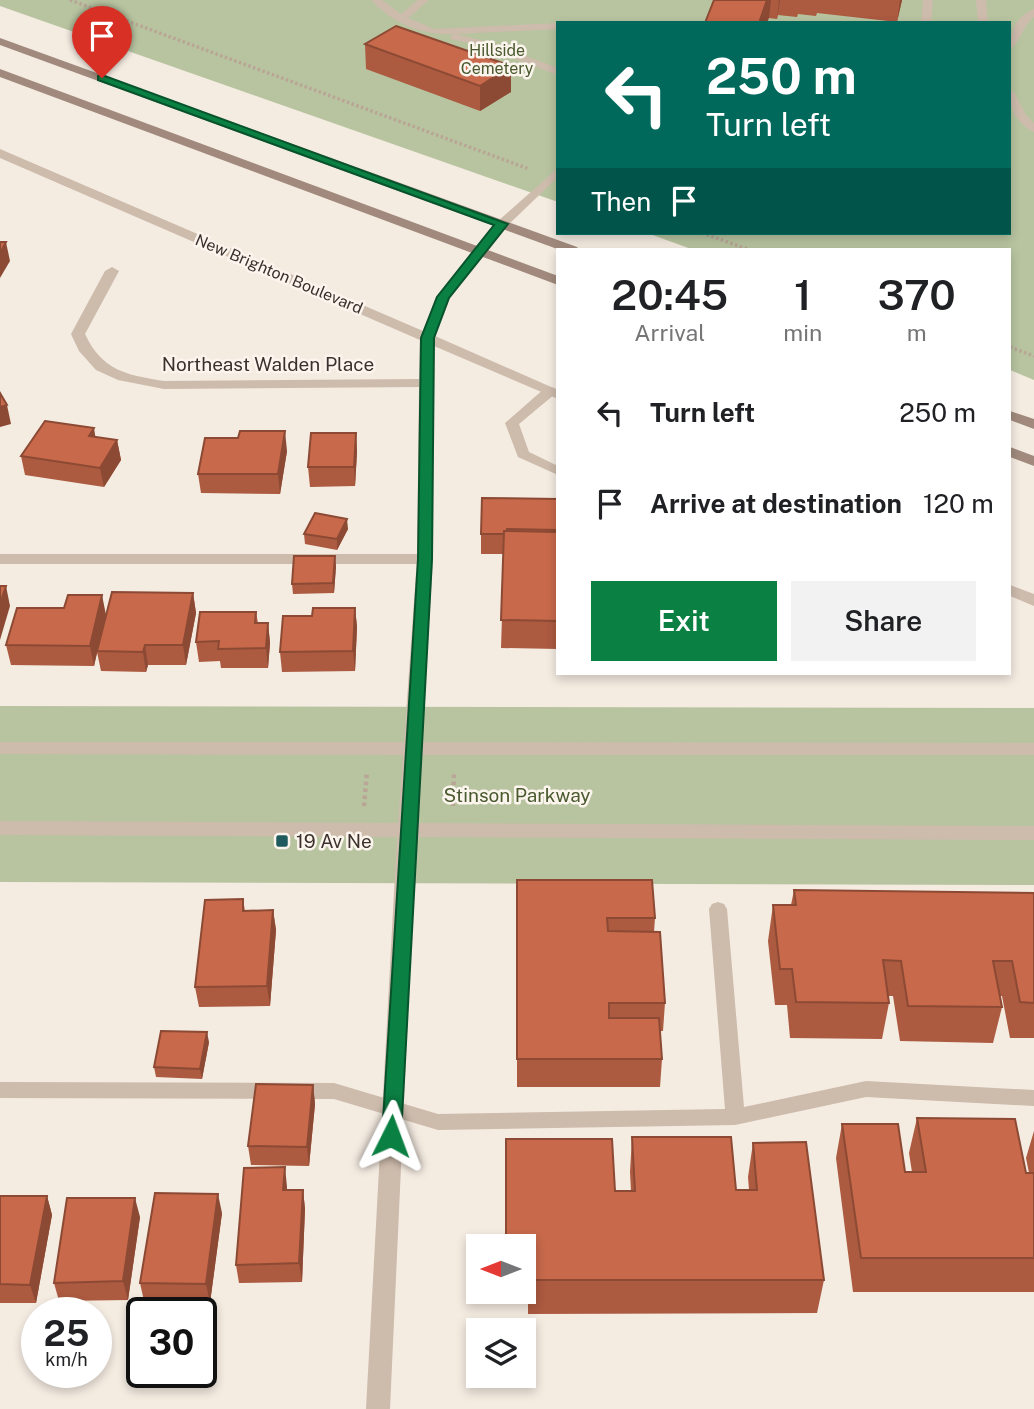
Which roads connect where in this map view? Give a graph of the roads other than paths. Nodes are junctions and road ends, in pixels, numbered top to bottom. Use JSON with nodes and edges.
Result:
{"nodes":[{"id":1,"x":376,"y":0,"type":"edge"},
{"id":2,"x":424,"y":0,"type":"edge"},
{"id":3,"x":928,"y":0,"type":"edge"},
{"id":4,"x":981,"y":0,"type":"edge"},
{"id":5,"x":1034,"y":12,"type":"edge"},
{"id":6,"x":401,"y":19,"type":"junction"},
{"id":7,"x":926,"y":21,"type":"edge"},
{"id":8,"x":983,"y":21,"type":"edge"},
{"id":9,"x":1021,"y":22,"type":"junction"},
{"id":10,"x":1011,"y":25,"type":"edge"},
{"id":11,"x":556,"y":26,"type":"edge"},
{"id":12,"x":433,"y":32,"type":"junction"},
{"id":13,"x":0,"y":41,"type":"edge"},
{"id":14,"x":1011,"y":44,"type":"edge"},
{"id":15,"x":556,"y":71,"type":"edge"},
{"id":16,"x":0,"y":73,"type":"edge"},
{"id":17,"x":1011,"y":96,"type":"edge"},
{"id":18,"x":1034,"y":129,"type":"edge"},
{"id":19,"x":0,"y":153,"type":"edge"},
{"id":20,"x":555,"y":174,"type":"edge"},
{"id":21,"x":502,"y":224,"type":"junction"},
{"id":22,"x":567,"y":248,"type":"edge"},
{"id":23,"x":478,"y":251,"type":"junction"},
{"id":24,"x":113,"y":271,"type":"dead end"},
{"id":25,"x":556,"y":280,"type":"edge"},
{"id":26,"x":427,"y":338,"type":"junction"},
{"id":27,"x":427,"y":383,"type":"junction"},
{"id":28,"x":554,"y":393,"type":"edge"},
{"id":29,"x":1011,"y":415,"type":"edge"},
{"id":30,"x":1034,"y":424,"type":"edge"},
{"id":31,"x":1011,"y":452,"type":"edge"},
{"id":32,"x":1034,"y":461,"type":"edge"},
{"id":33,"x":556,"y":470,"type":"edge"},
{"id":34,"x":0,"y":559,"type":"edge"},
{"id":35,"x":425,"y":559,"type":"junction"},
{"id":36,"x":1011,"y":590,"type":"edge"},
{"id":37,"x":1034,"y":601,"type":"edge"},
{"id":38,"x":0,"y":748,"type":"edge"},
{"id":39,"x":413,"y":748,"type":"junction"},
{"id":40,"x":1034,"y":748,"type":"edge"},
{"id":41,"x":0,"y":828,"type":"edge"},
{"id":42,"x":407,"y":831,"type":"junction"},
{"id":43,"x":1034,"y":833,"type":"edge"},
{"id":44,"x":718,"y":909,"type":"dead end"},
{"id":45,"x":0,"y":1090,"type":"edge"},
{"id":46,"x":1034,"y":1098,"type":"edge"},
{"id":47,"x":393,"y":1109,"type":"junction"},
{"id":48,"x":735,"y":1117,"type":"junction"},
{"id":49,"x":378,"y":1409,"type":"edge"}],
"edges":[{"from":1,"to":6,"type":"lane"},
{"from":2,"to":6,"type":"lane"},
{"from":3,"to":7,"type":"lane"},
{"from":4,"to":8,"type":"lane"},
{"from":5,"to":9,"type":"lane"},
{"from":6,"to":12,"type":"lane"},
{"from":9,"to":10,"type":"lane"},
{"from":9,"to":14,"type":"lane"},
{"from":11,"to":12,"type":"lane"},
{"from":12,"to":15,"type":"lane"},
{"from":13,"to":21,"type":"main road"},
{"from":16,"to":23,"type":"main road"},
{"from":17,"to":18,"type":"lane"},
{"from":19,"to":26,"type":"street","name":"New Brighton Boulevard"},
{"from":20,"to":21,"type":"lane"},
{"from":21,"to":22,"type":"main road"},
{"from":21,"to":23,"type":"street"},
{"from":23,"to":25,"type":"main road"},
{"from":23,"to":26,"type":"street"},
{"from":24,"to":27,"type":"street","name":"Northeast Walden Place"},
{"from":26,"to":27,"type":"street"},
{"from":26,"to":28,"type":"street","name":"New Brighton Boulevard"},
{"from":27,"to":35,"type":"street"},
{"from":28,"to":33,"type":"lane"},
{"from":29,"to":30,"type":"main road"},
{"from":31,"to":32,"type":"main road"},
{"from":34,"to":35,"type":"lane"},
{"from":35,"to":39,"type":"street"},
{"from":36,"to":37,"type":"street"},
{"from":38,"to":39,"type":"street"},
{"from":39,"to":40,"type":"street"},
{"from":39,"to":42,"type":"street"},
{"from":41,"to":42,"type":"street"},
{"from":42,"to":43,"type":"street"},
{"from":42,"to":47,"type":"street"},
{"from":44,"to":48,"type":"lane"},
{"from":45,"to":47,"type":"lane"},
{"from":46,"to":48,"type":"lane"},
{"from":47,"to":48,"type":"lane"},
{"from":47,"to":49,"type":"street"}]}
